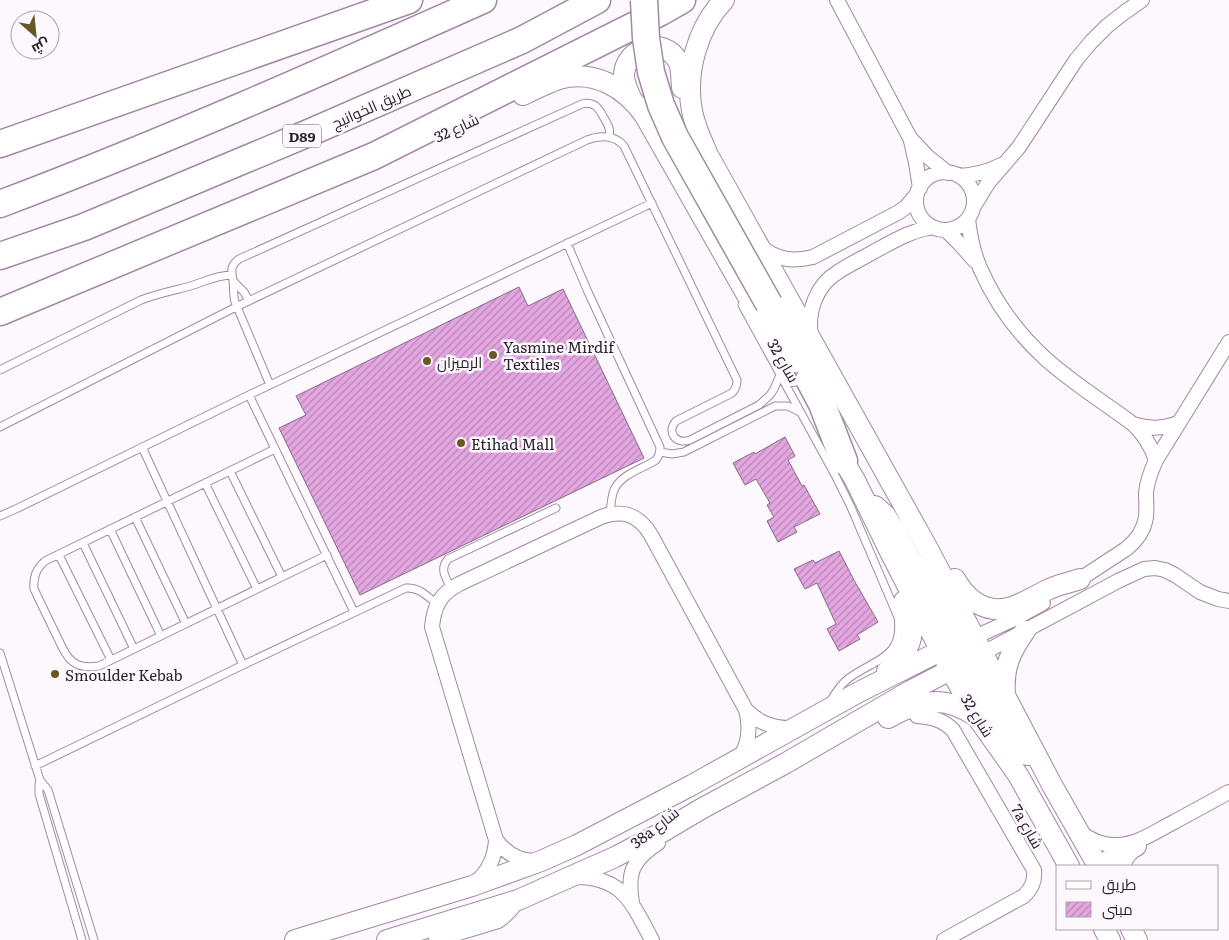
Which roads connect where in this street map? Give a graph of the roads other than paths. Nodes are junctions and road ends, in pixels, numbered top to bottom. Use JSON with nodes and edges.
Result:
{"nodes":[{"id":1,"x":409,"y":0,"type":"edge"},
{"id":2,"x":483,"y":0,"type":"edge"},
{"id":3,"x":597,"y":0,"type":"edge"},
{"id":4,"x":644,"y":0,"type":"edge"},
{"id":5,"x":682,"y":0,"type":"edge"},
{"id":6,"x":724,"y":0,"type":"edge"},
{"id":7,"x":1142,"y":0,"type":"edge"},
{"id":8,"x":840,"y":5,"type":"edge"},
{"id":9,"x":631,"y":98,"type":"junction"},
{"id":10,"x":699,"y":134,"type":"junction"},
{"id":11,"x":609,"y":137,"type":"junction"},
{"id":12,"x":910,"y":138,"type":"junction"},
{"id":13,"x":0,"y":144,"type":"edge"},
{"id":14,"x":374,"y":156,"type":"junction"},
{"id":15,"x":1006,"y":162,"type":"junction"},
{"id":16,"x":954,"y":174,"type":"junction"},
{"id":17,"x":918,"y":191,"type":"junction"},
{"id":18,"x":652,"y":203,"type":"junction"},
{"id":19,"x":0,"y":204,"type":"edge"},
{"id":20,"x":971,"y":213,"type":"junction"},
{"id":21,"x":706,"y":222,"type":"junction"},
{"id":22,"x":84,"y":227,"type":"junction"},
{"id":23,"x":932,"y":227,"type":"junction"},
{"id":24,"x":946,"y":230,"type":"junction"},
{"id":25,"x":567,"y":243,"type":"junction"},
{"id":26,"x":758,"y":244,"type":"junction"},
{"id":27,"x":0,"y":256,"type":"edge"},
{"id":28,"x":980,"y":268,"type":"junction"},
{"id":29,"x":0,"y":269,"type":"edge"},
{"id":30,"x":728,"y":276,"type":"dead end"},
{"id":31,"x":232,"y":278,"type":"junction"},
{"id":32,"x":739,"y":300,"type":"dead end"},
{"id":33,"x":249,"y":301,"type":"junction"},
{"id":34,"x":236,"y":307,"type":"junction"},
{"id":35,"x":0,"y":312,"type":"edge"},
{"id":36,"x":812,"y":342,"type":"junction"},
{"id":37,"x":1229,"y":342,"type":"edge"},
{"id":38,"x":0,"y":370,"type":"edge"},
{"id":39,"x":780,"y":375,"type":"junction"},
{"id":40,"x":270,"y":385,"type":"junction"},
{"id":41,"x":249,"y":395,"type":"junction"},
{"id":42,"x":800,"y":412,"type":"junction"},
{"id":43,"x":1178,"y":423,"type":"junction"},
{"id":44,"x":1134,"y":424,"type":"junction"},
{"id":45,"x":0,"y":427,"type":"edge"},
{"id":46,"x":142,"y":447,"type":"junction"},
{"id":47,"x":275,"y":449,"type":"junction"},
{"id":48,"x":660,"y":452,"type":"junction"},
{"id":49,"x":1156,"y":460,"type":"junction"},
{"id":50,"x":844,"y":461,"type":"junction"},
{"id":51,"x":230,"y":471,"type":"junction"},
{"id":52,"x":205,"y":483,"type":"junction"},
{"id":53,"x":864,"y":500,"type":"junction"},
{"id":54,"x":167,"y":502,"type":"junction"},
{"id":55,"x":556,"y":508,"type":"dead end"},
{"id":56,"x":610,"y":514,"type":"junction"},
{"id":57,"x":0,"y":516,"type":"edge"},
{"id":58,"x":135,"y":517,"type":"junction"},
{"id":59,"x":110,"y":530,"type":"junction"},
{"id":60,"x":83,"y":543,"type":"junction"},
{"id":61,"x":927,"y":547,"type":"junction"},
{"id":62,"x":890,"y":552,"type":"junction"},
{"id":63,"x":59,"y":555,"type":"junction"},
{"id":64,"x":327,"y":555,"type":"junction"},
{"id":65,"x":282,"y":577,"type":"junction"},
{"id":66,"x":1080,"y":580,"type":"junction"},
{"id":67,"x":451,"y":588,"type":"junction"},
{"id":68,"x":257,"y":589,"type":"junction"},
{"id":69,"x":1229,"y":602,"type":"edge"},
{"id":70,"x":437,"y":604,"type":"junction"},
{"id":71,"x":217,"y":609,"type":"junction"},
{"id":72,"x":354,"y":612,"type":"junction"},
{"id":73,"x":186,"y":624,"type":"junction"},
{"id":74,"x":1025,"y":631,"type":"junction"},
{"id":75,"x":161,"y":636,"type":"junction"},
{"id":76,"x":134,"y":649,"type":"junction"},
{"id":77,"x":962,"y":652,"type":"junction"},
{"id":78,"x":0,"y":653,"type":"edge"},
{"id":79,"x":111,"y":660,"type":"junction"},
{"id":80,"x":242,"y":665,"type":"junction"},
{"id":81,"x":859,"y":692,"type":"junction"},
{"id":82,"x":1006,"y":696,"type":"junction"},
{"id":83,"x":746,"y":710,"type":"junction"},
{"id":84,"x":825,"y":711,"type":"junction"},
{"id":85,"x":917,"y":716,"type":"dead end"},
{"id":86,"x":977,"y":717,"type":"junction"},
{"id":87,"x":795,"y":728,"type":"junction"},
{"id":88,"x":827,"y":739,"type":"junction"},
{"id":89,"x":740,"y":758,"type":"junction"},
{"id":90,"x":35,"y":766,"type":"junction"},
{"id":91,"x":40,"y":780,"type":"junction"},
{"id":92,"x":1052,"y":785,"type":"junction"},
{"id":93,"x":1026,"y":787,"type":"junction"},
{"id":94,"x":1229,"y":792,"type":"edge"},
{"id":95,"x":701,"y":809,"type":"junction"},
{"id":96,"x":1079,"y":832,"type":"junction"},
{"id":97,"x":496,"y":840,"type":"junction"},
{"id":98,"x":1141,"y":841,"type":"junction"},
{"id":99,"x":541,"y":861,"type":"junction"},
{"id":100,"x":1068,"y":865,"type":"edge"},
{"id":101,"x":1082,"y":865,"type":"edge"},
{"id":102,"x":1097,"y":865,"type":"edge"},
{"id":103,"x":1100,"y":865,"type":"edge"},
{"id":104,"x":1124,"y":865,"type":"edge"},
{"id":105,"x":570,"y":877,"type":"junction"},
{"id":106,"x":472,"y":886,"type":"junction"},
{"id":107,"x":518,"y":900,"type":"junction"},
{"id":108,"x":632,"y":903,"type":"junction"},
{"id":109,"x":82,"y":940,"type":"edge"},
{"id":110,"x":94,"y":940,"type":"edge"},
{"id":111,"x":295,"y":940,"type":"edge"},
{"id":112,"x":387,"y":940,"type":"edge"},
{"id":113,"x":436,"y":940,"type":"edge"},
{"id":114,"x":652,"y":940,"type":"edge"},
{"id":115,"x":944,"y":940,"type":"edge"}],
"edges":[{"from":1,"to":13,"type":"highway"},
{"from":2,"to":19,"type":"highway"},
{"from":3,"to":22,"type":"highway","name":"طريق الخوانيج","number":"D89"},
{"from":4,"to":50,"type":"highway","bridge":true},
{"from":5,"to":14,"type":"highway"},
{"from":6,"to":10,"type":"street","name":"شارع 32"},
{"from":7,"to":15,"type":"street"},
{"from":8,"to":12,"type":"street"},
{"from":9,"to":10,"type":"street"},
{"from":9,"to":14,"type":"street","name":"شارع 32"},
{"from":9,"to":21,"type":"street","name":"شارع 32"},
{"from":10,"to":26,"type":"street","name":"شارع 32"},
{"from":11,"to":18,"type":"lane"},
{"from":11,"to":31,"type":"lane"},
{"from":11,"to":33,"type":"lane"},
{"from":12,"to":16,"type":"street"},
{"from":12,"to":17,"type":"street"},
{"from":14,"to":35,"type":"highway"},
{"from":15,"to":16,"type":"street"},
{"from":15,"to":20,"type":"street"},
{"from":16,"to":17,"type":"street"},
{"from":16,"to":20,"type":"street"},
{"from":17,"to":23,"type":"street"},
{"from":17,"to":26,"type":"street"},
{"from":18,"to":25,"type":"lane"},
{"from":18,"to":39,"type":"lane"},
{"from":20,"to":24,"type":"street"},
{"from":20,"to":28,"type":"street"},
{"from":21,"to":30,"type":"lane"},
{"from":21,"to":50,"type":"street","name":"شارع 32"},
{"from":22,"to":27,"type":"highway","name":"طريق الخوانيج","number":"D89"},
{"from":22,"to":29,"type":"highway"},
{"from":23,"to":24,"type":"street"},
{"from":23,"to":36,"type":"street"},
{"from":24,"to":28,"type":"street"},
{"from":25,"to":40,"type":"lane"},
{"from":25,"to":48,"type":"lane"},
{"from":26,"to":36,"type":"street","name":"شارع 32"},
{"from":28,"to":44,"type":"street"},
{"from":31,"to":33,"type":"lane"},
{"from":31,"to":34,"type":"lane"},
{"from":31,"to":38,"type":"lane"},
{"from":32,"to":39,"type":"lane"},
{"from":33,"to":34,"type":"lane"},
{"from":34,"to":40,"type":"lane"},
{"from":34,"to":45,"type":"lane"},
{"from":36,"to":61,"type":"street","name":"شارع 32"},
{"from":37,"to":43,"type":"street"},
{"from":39,"to":42,"type":"lane"},
{"from":40,"to":41,"type":"lane"},
{"from":41,"to":46,"type":"lane"},
{"from":41,"to":47,"type":"lane"},
{"from":42,"to":48,"type":"lane"},
{"from":42,"to":84,"type":"lane"},
{"from":43,"to":44,"type":"street"},
{"from":43,"to":49,"type":"street"},
{"from":44,"to":49,"type":"street"},
{"from":46,"to":54,"type":"lane"},
{"from":46,"to":57,"type":"lane"},
{"from":47,"to":51,"type":"lane"},
{"from":47,"to":64,"type":"lane"},
{"from":48,"to":56,"type":"lane"},
{"from":49,"to":66,"type":"street"},
{"from":50,"to":53,"type":"street","name":"شارع 32"},
{"from":51,"to":52,"type":"lane"},
{"from":51,"to":65,"type":"lane"},
{"from":52,"to":54,"type":"lane"},
{"from":52,"to":68,"type":"lane"},
{"from":53,"to":62,"type":"street","name":"شارع 32"},
{"from":53,"to":77,"type":"street"},
{"from":54,"to":58,"type":"lane"},
{"from":54,"to":71,"type":"lane"},
{"from":55,"to":67,"type":"lane"},
{"from":56,"to":67,"type":"street"},
{"from":56,"to":83,"type":"street"},
{"from":58,"to":59,"type":"lane"},
{"from":58,"to":73,"type":"lane"},
{"from":59,"to":60,"type":"lane"},
{"from":59,"to":75,"type":"lane"},
{"from":60,"to":63,"type":"lane"},
{"from":60,"to":76,"type":"lane"},
{"from":61,"to":66,"type":"street"},
{"from":61,"to":77,"type":"street","name":"شارع 32"},
{"from":62,"to":77,"type":"street","name":"شارع 32"},
{"from":62,"to":81,"type":"street"},
{"from":63,"to":79,"type":"lane"},
{"from":63,"to":79,"type":"lane"},
{"from":64,"to":65,"type":"lane"},
{"from":64,"to":72,"type":"lane"},
{"from":65,"to":68,"type":"lane"},
{"from":66,"to":77,"type":"street"},
{"from":67,"to":70,"type":"street"},
{"from":68,"to":71,"type":"lane"},
{"from":69,"to":74,"type":"street"},
{"from":70,"to":72,"type":"lane"},
{"from":70,"to":97,"type":"street"},
{"from":71,"to":73,"type":"lane"},
{"from":71,"to":80,"type":"lane"},
{"from":72,"to":80,"type":"lane"},
{"from":73,"to":75,"type":"lane"},
{"from":74,"to":77,"type":"street"},
{"from":74,"to":82,"type":"street"},
{"from":75,"to":76,"type":"lane"},
{"from":76,"to":79,"type":"lane"},
{"from":77,"to":81,"type":"street"},
{"from":77,"to":82,"type":"street","name":"شارع 32"},
{"from":77,"to":86,"type":"street","name":"شارع 32"},
{"from":77,"to":88,"type":"street"},
{"from":77,"to":92,"type":"street"},
{"from":78,"to":90,"type":"lane"},
{"from":80,"to":90,"type":"lane"},
{"from":81,"to":84,"type":"street"},
{"from":82,"to":92,"type":"street","name":"شارع 32"},
{"from":83,"to":87,"type":"street"},
{"from":83,"to":89,"type":"street"},
{"from":84,"to":87,"type":"street"},
{"from":85,"to":115,"type":"street","name":"7a شارع"},
{"from":86,"to":88,"type":"street"},
{"from":86,"to":93,"type":"street","name":"شارع 32"},
{"from":87,"to":89,"type":"street"},
{"from":88,"to":95,"type":"street"},
{"from":89,"to":99,"type":"street"},
{"from":90,"to":91,"type":"lane"},
{"from":91,"to":109,"type":"lane"},
{"from":91,"to":110,"type":"lane"},
{"from":92,"to":96,"type":"street","name":"شارع 32"},
{"from":93,"to":100,"type":"street","name":"شارع 32"},
{"from":93,"to":101,"type":"street"},
{"from":94,"to":98,"type":"street"},
{"from":95,"to":105,"type":"street"},
{"from":95,"to":108,"type":"street","name":"38a شارع"},
{"from":96,"to":98,"type":"street"},
{"from":96,"to":102,"type":"street","name":"شارع 32"},
{"from":97,"to":99,"type":"street"},
{"from":97,"to":106,"type":"street"},
{"from":98,"to":103,"type":"street"},
{"from":98,"to":104,"type":"street"},
{"from":99,"to":106,"type":"street"},
{"from":105,"to":107,"type":"street"},
{"from":105,"to":108,"type":"street","name":"38a شارع"},
{"from":106,"to":111,"type":"street"},
{"from":107,"to":112,"type":"street"},
{"from":107,"to":113,"type":"street"},
{"from":108,"to":114,"type":"street","name":"38a شارع"}]}
